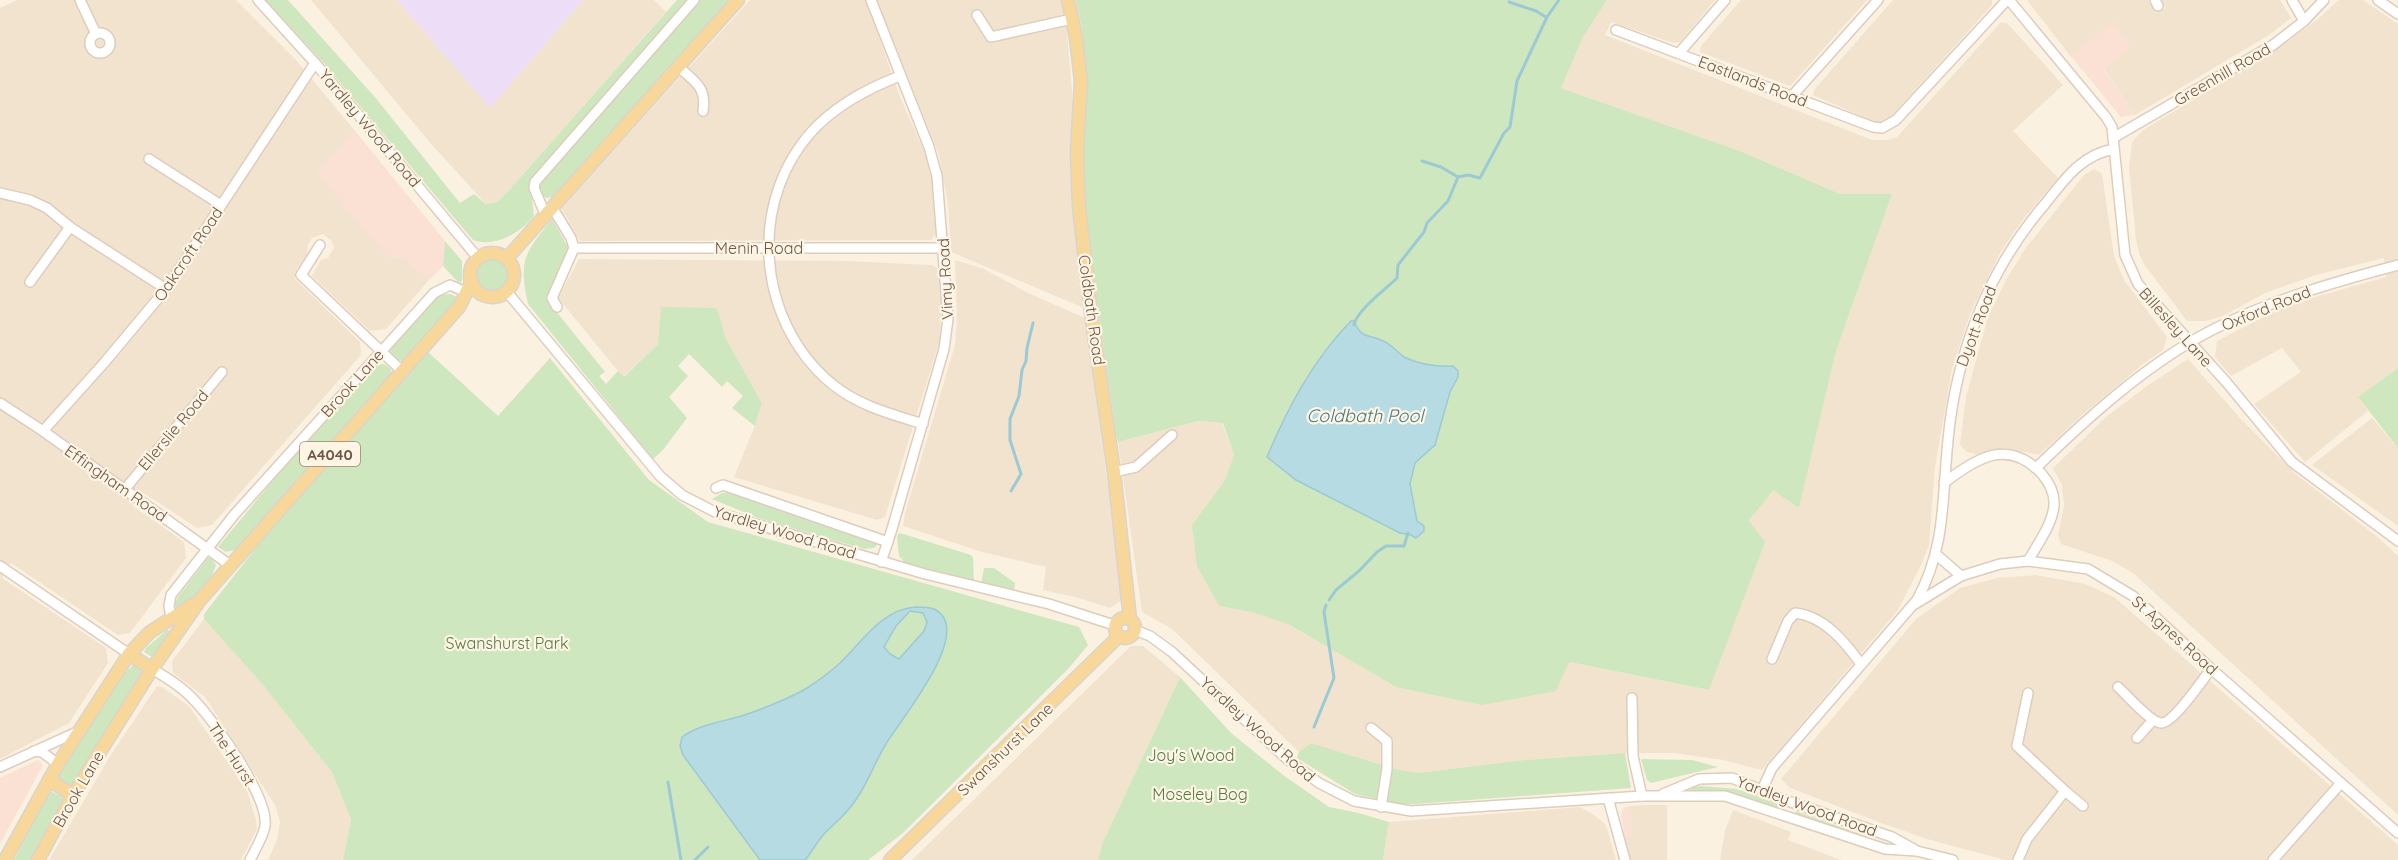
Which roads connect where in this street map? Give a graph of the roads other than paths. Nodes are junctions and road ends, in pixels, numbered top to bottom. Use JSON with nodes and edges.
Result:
{"nodes":[{"id":1,"x":80,"y":0,"type":"edge"},
{"id":2,"x":258,"y":0,"type":"edge"},
{"id":3,"x":694,"y":0,"type":"edge"},
{"id":4,"x":738,"y":0,"type":"edge"},
{"id":5,"x":871,"y":0,"type":"edge"},
{"id":6,"x":1068,"y":0,"type":"edge"},
{"id":7,"x":1725,"y":0,"type":"edge"},
{"id":8,"x":1878,"y":0,"type":"edge"},
{"id":9,"x":2008,"y":0,"type":"edge"},
{"id":10,"x":2292,"y":0,"type":"edge"},
{"id":11,"x":2324,"y":0,"type":"edge"},
{"id":12,"x":2378,"y":0,"type":"edge"},
{"id":13,"x":2398,"y":14,"type":"edge"},
{"id":14,"x":977,"y":15,"type":"dead end"},
{"id":15,"x":1072,"y":19,"type":"junction"},
{"id":16,"x":2304,"y":21,"type":"junction"},
{"id":17,"x":1616,"y":30,"type":"dead end"},
{"id":18,"x":96,"y":34,"type":"dead end"},
{"id":19,"x":1679,"y":53,"type":"junction"},
{"id":20,"x":315,"y":63,"type":"junction"},
{"id":21,"x":678,"y":66,"type":"junction"},
{"id":22,"x":900,"y":76,"type":"junction"},
{"id":23,"x":1792,"y":96,"type":"junction"},
{"id":24,"x":703,"y":111,"type":"dead end"},
{"id":25,"x":2113,"y":138,"type":"junction"},
{"id":26,"x":2114,"y":149,"type":"junction"},
{"id":27,"x":149,"y":159,"type":"dead end"},
{"id":28,"x":0,"y":193,"type":"edge"},
{"id":29,"x":221,"y":205,"type":"junction"},
{"id":30,"x":549,"y":210,"type":"junction"},
{"id":31,"x":70,"y":227,"type":"junction"},
{"id":32,"x":320,"y":245,"type":"dead end"},
{"id":33,"x":574,"y":248,"type":"junction"},
{"id":34,"x":767,"y":248,"type":"junction"},
{"id":35,"x":944,"y":248,"type":"junction"},
{"id":36,"x":478,"y":258,"type":"junction"},
{"id":37,"x":507,"y":258,"type":"junction"},
{"id":38,"x":2398,"y":265,"type":"edge"},
{"id":39,"x":30,"y":282,"type":"dead end"},
{"id":40,"x":469,"y":286,"type":"junction"},
{"id":41,"x":166,"y":289,"type":"junction"},
{"id":42,"x":507,"y":291,"type":"junction"},
{"id":43,"x":486,"y":296,"type":"junction"},
{"id":44,"x":459,"y":307,"type":"junction"},
{"id":45,"x":557,"y":307,"type":"dead end"},
{"id":46,"x":2191,"y":343,"type":"junction"},
{"id":47,"x":380,"y":351,"type":"junction"},
{"id":48,"x":222,"y":372,"type":"dead end"},
{"id":49,"x":403,"y":372,"type":"junction"},
{"id":50,"x":0,"y":404,"type":"edge"},
{"id":51,"x":923,"y":424,"type":"junction"},
{"id":52,"x":43,"y":431,"type":"junction"},
{"id":53,"x":1172,"y":435,"type":"dead end"},
{"id":54,"x":2036,"y":468,"type":"junction"},
{"id":55,"x":1114,"y":472,"type":"junction"},
{"id":56,"x":1944,"y":483,"type":"junction"},
{"id":57,"x":716,"y":488,"type":"dead end"},
{"id":58,"x":125,"y":489,"type":"junction"},
{"id":59,"x":2398,"y":540,"type":"edge"},
{"id":60,"x":888,"y":542,"type":"junction"},
{"id":61,"x":208,"y":548,"type":"junction"},
{"id":62,"x":1936,"y":555,"type":"junction"},
{"id":63,"x":2028,"y":561,"type":"junction"},
{"id":64,"x":881,"y":562,"type":"junction"},
{"id":65,"x":231,"y":565,"type":"junction"},
{"id":66,"x":0,"y":566,"type":"edge"},
{"id":67,"x":1961,"y":576,"type":"junction"},
{"id":68,"x":200,"y":600,"type":"junction"},
{"id":69,"x":1910,"y":607,"type":"junction"},
{"id":70,"x":171,"y":618,"type":"junction"},
{"id":71,"x":1133,"y":625,"type":"junction"},
{"id":72,"x":1116,"y":631,"type":"junction"},
{"id":73,"x":129,"y":654,"type":"junction"},
{"id":74,"x":1772,"y":659,"type":"dead end"},
{"id":75,"x":1861,"y":664,"type":"junction"},
{"id":76,"x":152,"y":669,"type":"junction"},
{"id":77,"x":2211,"y":669,"type":"junction"},
{"id":78,"x":2118,"y":687,"type":"dead end"},
{"id":79,"x":2028,"y":693,"type":"dead end"},
{"id":80,"x":1632,"y":698,"type":"dead end"},
{"id":81,"x":2153,"y":720,"type":"junction"},
{"id":82,"x":1371,"y":728,"type":"dead end"},
{"id":83,"x":79,"y":731,"type":"junction"},
{"id":84,"x":2138,"y":738,"type":"dead end"},
{"id":85,"x":34,"y":751,"type":"junction"},
{"id":86,"x":58,"y":764,"type":"junction"},
{"id":87,"x":0,"y":767,"type":"edge"},
{"id":88,"x":48,"y":780,"type":"junction"},
{"id":89,"x":2341,"y":783,"type":"junction"},
{"id":90,"x":1762,"y":790,"type":"junction"},
{"id":91,"x":2065,"y":791,"type":"junction"},
{"id":92,"x":73,"y":795,"type":"junction"},
{"id":93,"x":1661,"y":795,"type":"junction"},
{"id":94,"x":1642,"y":796,"type":"junction"},
{"id":95,"x":1608,"y":798,"type":"junction"},
{"id":96,"x":1785,"y":800,"type":"junction"},
{"id":97,"x":2084,"y":806,"type":"dead end"},
{"id":98,"x":1381,"y":807,"type":"junction"},
{"id":99,"x":1780,"y":815,"type":"junction"},
{"id":100,"x":2398,"y":833,"type":"edge"},
{"id":101,"x":1917,"y":851,"type":"junction"},
{"id":102,"x":5,"y":860,"type":"edge"},
{"id":103,"x":38,"y":860,"type":"edge"},
{"id":104,"x":250,"y":860,"type":"edge"},
{"id":105,"x":890,"y":860,"type":"edge"},
{"id":106,"x":1625,"y":860,"type":"edge"},
{"id":107,"x":1953,"y":860,"type":"edge"},
{"id":108,"x":2018,"y":860,"type":"edge"},
{"id":109,"x":2273,"y":860,"type":"edge"}],
"edges":[{"from":1,"to":18,"type":"street"},
{"from":2,"to":20,"type":"street","name":"Yardley Wood Road"},
{"from":3,"to":30,"type":"street"},
{"from":4,"to":21,"type":"main road"},
{"from":5,"to":22,"type":"street","name":"Vimy Road"},
{"from":6,"to":15,"type":"main road","name":"Coldbath Road"},
{"from":7,"to":19,"type":"street"},
{"from":8,"to":23,"type":"street"},
{"from":9,"to":23,"type":"street","name":"Eastlands Road"},
{"from":9,"to":25,"type":"street","name":"Billesley Lane"},
{"from":10,"to":16,"type":"street"},
{"from":11,"to":16,"type":"street","name":"Greenhill Road"},
{"from":12,"to":13,"type":"street"},
{"from":14,"to":15,"type":"street"},
{"from":15,"to":55,"type":"main road","name":"Coldbath Road"},
{"from":16,"to":25,"type":"street","name":"Greenhill Road"},
{"from":17,"to":19,"type":"street","name":"Eastlands Road"},
{"from":19,"to":23,"type":"street","name":"Eastlands Road"},
{"from":20,"to":29,"type":"street","name":"Oakcroft Road"},
{"from":20,"to":36,"type":"street","name":"Yardley Wood Road"},
{"from":21,"to":24,"type":"street"},
{"from":21,"to":30,"type":"main road"},
{"from":22,"to":34,"type":"street"},
{"from":22,"to":35,"type":"street","name":"Vimy Road"},
{"from":25,"to":26,"type":"street","name":"Billesley Lane"},
{"from":26,"to":46,"type":"street","name":"Billesley Lane"},
{"from":26,"to":56,"type":"street","name":"Dyott Road"},
{"from":27,"to":29,"type":"street"},
{"from":28,"to":31,"type":"street"},
{"from":29,"to":41,"type":"street","name":"Oakcroft Road"},
{"from":30,"to":33,"type":"street"},
{"from":30,"to":37,"type":"main road"},
{"from":31,"to":39,"type":"street"},
{"from":31,"to":41,"type":"street"},
{"from":32,"to":47,"type":"street"},
{"from":33,"to":34,"type":"street","name":"Menin Road"},
{"from":33,"to":45,"type":"street"},
{"from":34,"to":35,"type":"street","name":"Menin Road"},
{"from":34,"to":51,"type":"street"},
{"from":35,"to":51,"type":"street","name":"Vimy Road"},
{"from":36,"to":37,"type":"main road"},
{"from":36,"to":40,"type":"main road"},
{"from":37,"to":42,"type":"main road"},
{"from":38,"to":46,"type":"street","name":"Oxford Road"},
{"from":40,"to":43,"type":"main road"},
{"from":40,"to":44,"type":"main road","name":"Brook Lane","number":"A4040"},
{"from":40,"to":47,"type":"street","name":"Brook Lane"},
{"from":41,"to":52,"type":"street","name":"Oakcroft Road"},
{"from":42,"to":43,"type":"main road"},
{"from":42,"to":64,"type":"street","name":"Yardley Wood Road"},
{"from":43,"to":44,"type":"main road","name":"Brook Lane","number":"A4040"},
{"from":44,"to":49,"type":"main road","name":"Brook Lane","number":"A4040"},
{"from":46,"to":54,"type":"street","name":"Oxford Road"},
{"from":46,"to":59,"type":"street","name":"Billesley Lane"},
{"from":47,"to":49,"type":"street"},
{"from":47,"to":61,"type":"street","name":"Brook Lane"},
{"from":48,"to":58,"type":"street","name":"Ellerslie Road"},
{"from":49,"to":65,"type":"main road","name":"Brook Lane","number":"A4040"},
{"from":50,"to":52,"type":"street","name":"Effingham Road"},
{"from":51,"to":60,"type":"street","name":"Vimy Road"},
{"from":52,"to":58,"type":"street","name":"Effingham Road"},
{"from":53,"to":55,"type":"street"},
{"from":54,"to":56,"type":"street"},
{"from":54,"to":63,"type":"street"},
{"from":55,"to":71,"type":"main road","name":"Coldbath Road"},
{"from":56,"to":62,"type":"street","name":"Dyott Road"},
{"from":57,"to":60,"type":"street","name":"Yardley Wood Road"},
{"from":58,"to":61,"type":"street","name":"Effingham Road"},
{"from":60,"to":64,"type":"street","name":"Vimy Road"},
{"from":61,"to":65,"type":"street","name":"Effingham Road"},
{"from":61,"to":70,"type":"street","name":"Brook Lane"},
{"from":62,"to":67,"type":"street"},
{"from":62,"to":69,"type":"street","name":"St Agnes Road"},
{"from":63,"to":67,"type":"street","name":"St Agnes Road"},
{"from":63,"to":77,"type":"street","name":"St Agnes Road"},
{"from":64,"to":72,"type":"street","name":"Yardley Wood Road"},
{"from":65,"to":68,"type":"main road","name":"Brook Lane","number":"A4040"},
{"from":66,"to":73,"type":"street"},
{"from":67,"to":69,"type":"street","name":"St Agnes Road"},
{"from":68,"to":70,"type":"main road","name":"Brook Lane","number":"A4040"},
{"from":68,"to":76,"type":"main road","name":"Brook Lane","number":"A4040"},
{"from":69,"to":75,"type":"street","name":"St Agnes Road"},
{"from":70,"to":73,"type":"main road","name":"Brook Lane","number":"A4040"},
{"from":71,"to":72,"type":"main road"},
{"from":71,"to":72,"type":"main road"},
{"from":71,"to":98,"type":"street","name":"Yardley Wood Road"},
{"from":72,"to":105,"type":"main road","name":"Swanshurst Lane"},
{"from":73,"to":76,"type":"main road"},
{"from":73,"to":83,"type":"main road","name":"Brook Lane","number":"A4040"},
{"from":74,"to":75,"type":"street"},
{"from":75,"to":90,"type":"street","name":"St Agnes Road"},
{"from":76,"to":92,"type":"main road","name":"Brook Lane","number":"A4040"},
{"from":76,"to":104,"type":"street","name":"The Hurst"},
{"from":77,"to":81,"type":"street"},
{"from":77,"to":89,"type":"street","name":"St Agnes Road"},
{"from":78,"to":81,"type":"street"},
{"from":79,"to":91,"type":"street"},
{"from":80,"to":94,"type":"street"},
{"from":81,"to":84,"type":"street"},
{"from":82,"to":98,"type":"street"},
{"from":83,"to":85,"type":"street"},
{"from":83,"to":86,"type":"main road","name":"Brook Lane","number":"A4040"},
{"from":85,"to":86,"type":"street"},
{"from":85,"to":87,"type":"street"},
{"from":86,"to":88,"type":"main road","name":"Brook Lane","number":"A4040"},
{"from":88,"to":92,"type":"main road"},
{"from":88,"to":102,"type":"main road","name":"Brook Lane","number":"A4040"},
{"from":89,"to":100,"type":"street","name":"St Agnes Road"},
{"from":89,"to":109,"type":"street"},
{"from":90,"to":93,"type":"street","name":"Yardley Wood Road"},
{"from":90,"to":96,"type":"street","name":"Yardley Wood Road"},
{"from":91,"to":97,"type":"street"},
{"from":91,"to":108,"type":"street"},
{"from":92,"to":103,"type":"main road","name":"Brook Lane","number":"A4040"},
{"from":93,"to":94,"type":"street","name":"Yardley Wood Road"},
{"from":93,"to":99,"type":"street","name":"Yardley Wood Road"},
{"from":94,"to":95,"type":"street","name":"Yardley Wood Road"},
{"from":95,"to":98,"type":"street","name":"Yardley Wood Road"},
{"from":95,"to":106,"type":"street"},
{"from":96,"to":99,"type":"street"},
{"from":96,"to":101,"type":"street","name":"Yardley Wood Road"},
{"from":99,"to":101,"type":"street","name":"Yardley Wood Road"},
{"from":101,"to":107,"type":"street","name":"Yardley Wood Road"}]}
